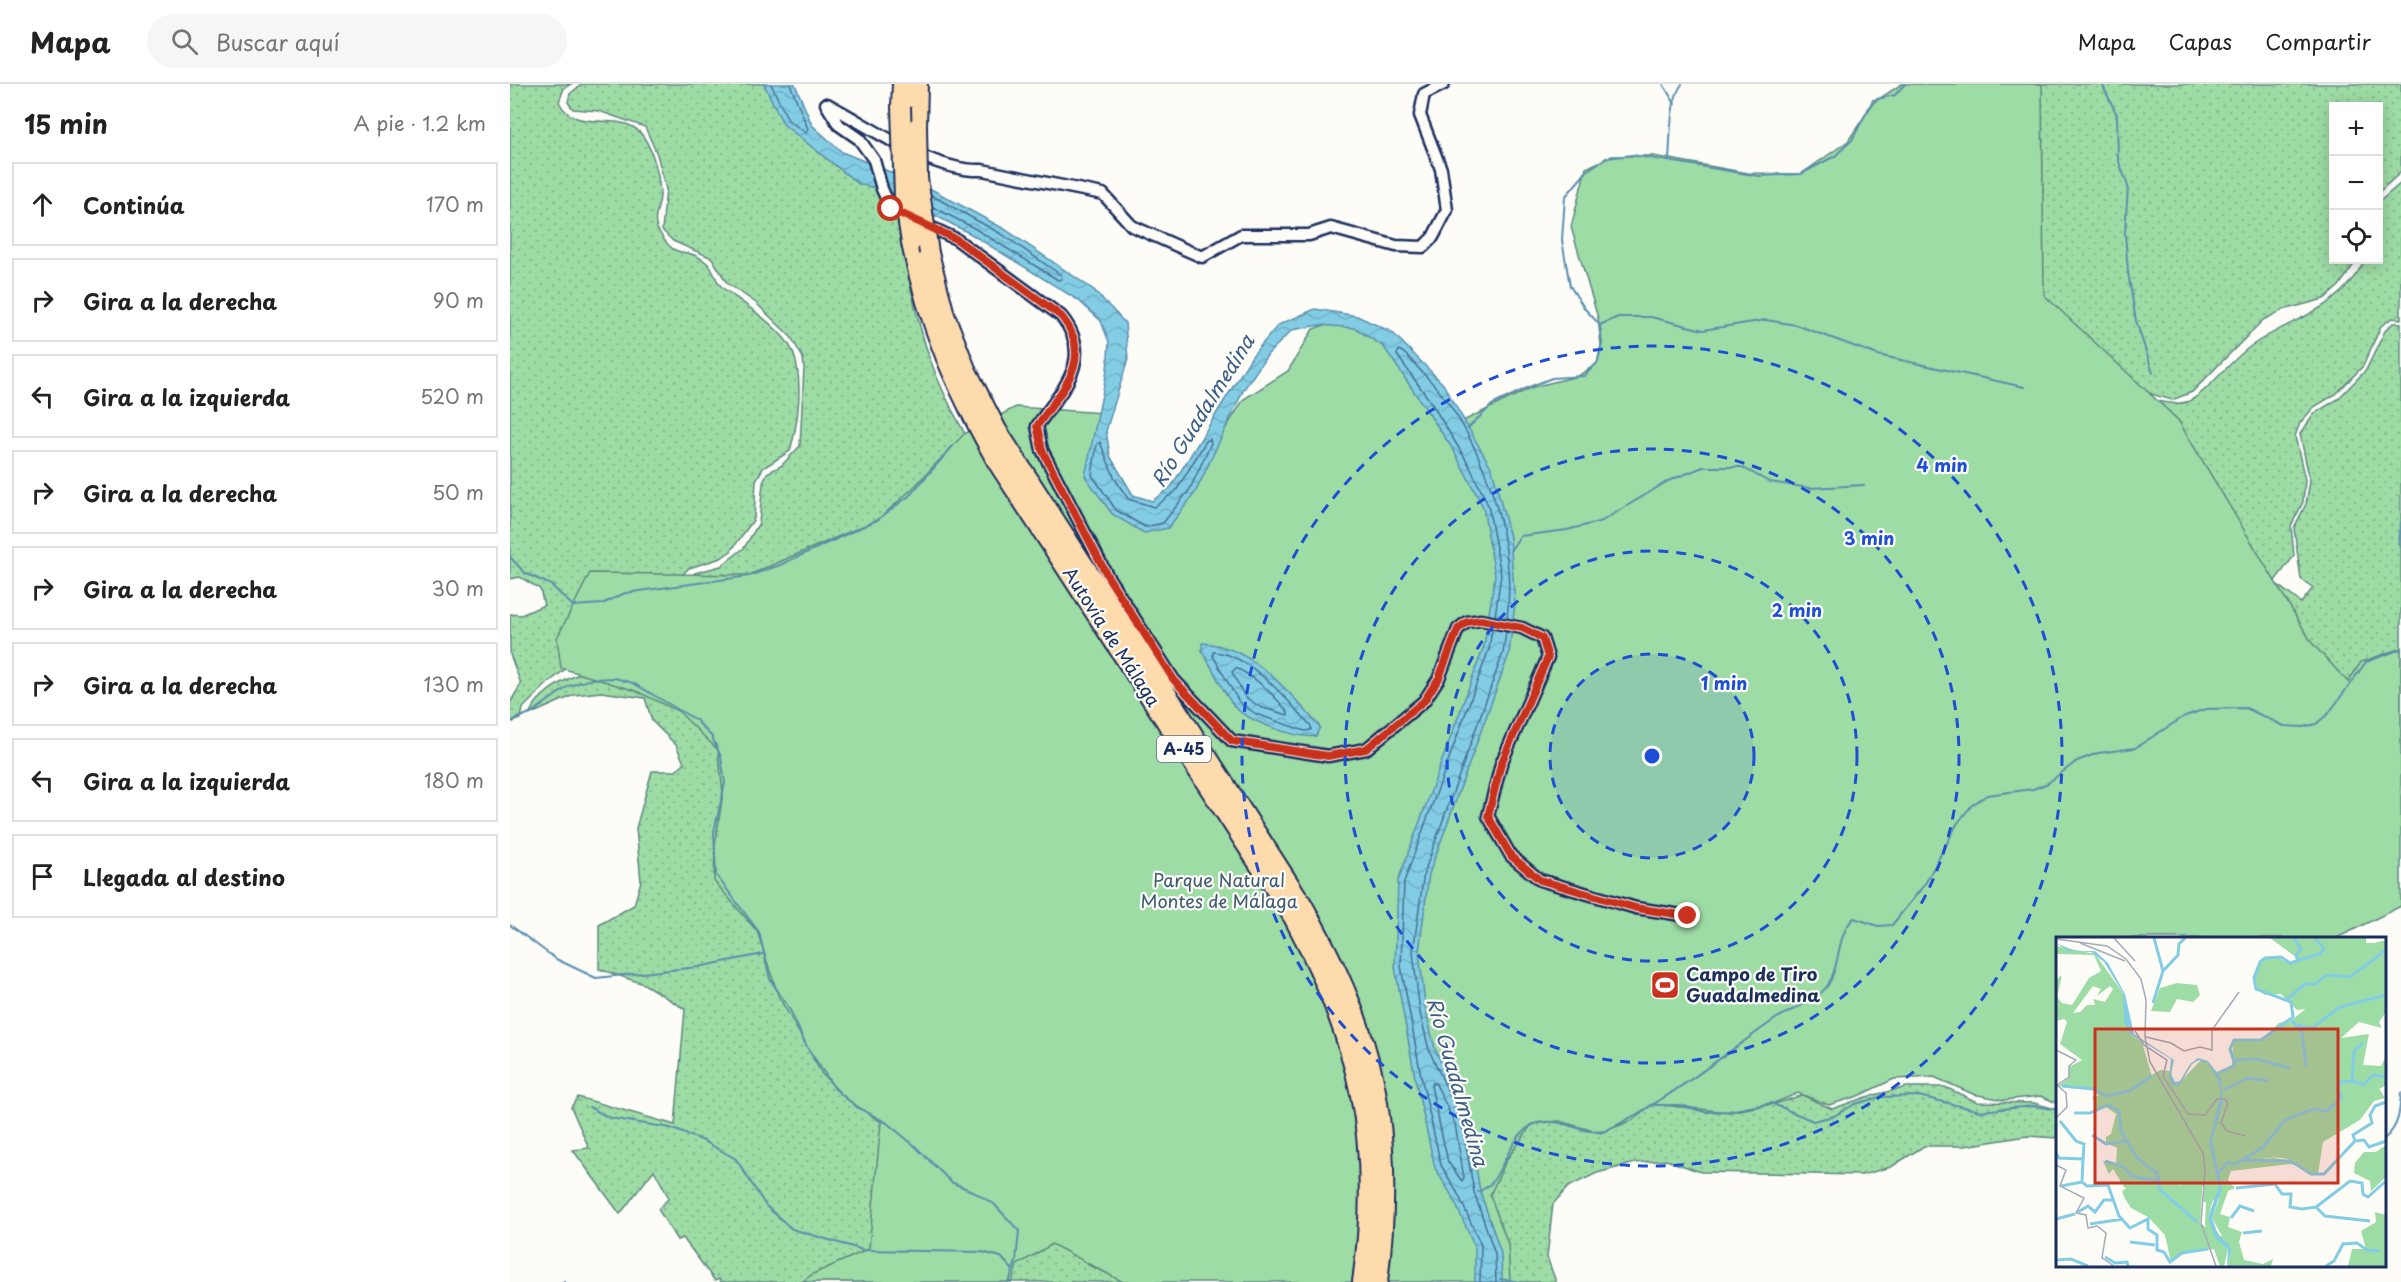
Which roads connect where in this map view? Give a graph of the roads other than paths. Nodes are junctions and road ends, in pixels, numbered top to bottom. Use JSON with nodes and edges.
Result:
{"nodes":[{"id":1,"x":902,"y":84,"type":"edge"},
{"id":2,"x":918,"y":84,"type":"edge"},
{"id":3,"x":1444,"y":84,"type":"edge"},
{"id":4,"x":1688,"y":916,"type":"dead end"},
{"id":5,"x":1362,"y":1282,"type":"edge"},
{"id":6,"x":1378,"y":1282,"type":"edge"}],
"edges":[{"from":1,"to":5,"type":"highway","name":"Autovía de Málaga","number":"A-45","bridge":true},
{"from":2,"to":6,"type":"highway","name":"Autovía de Málaga","number":"A-45","bridge":true},
{"from":3,"to":4,"type":"street"}]}
